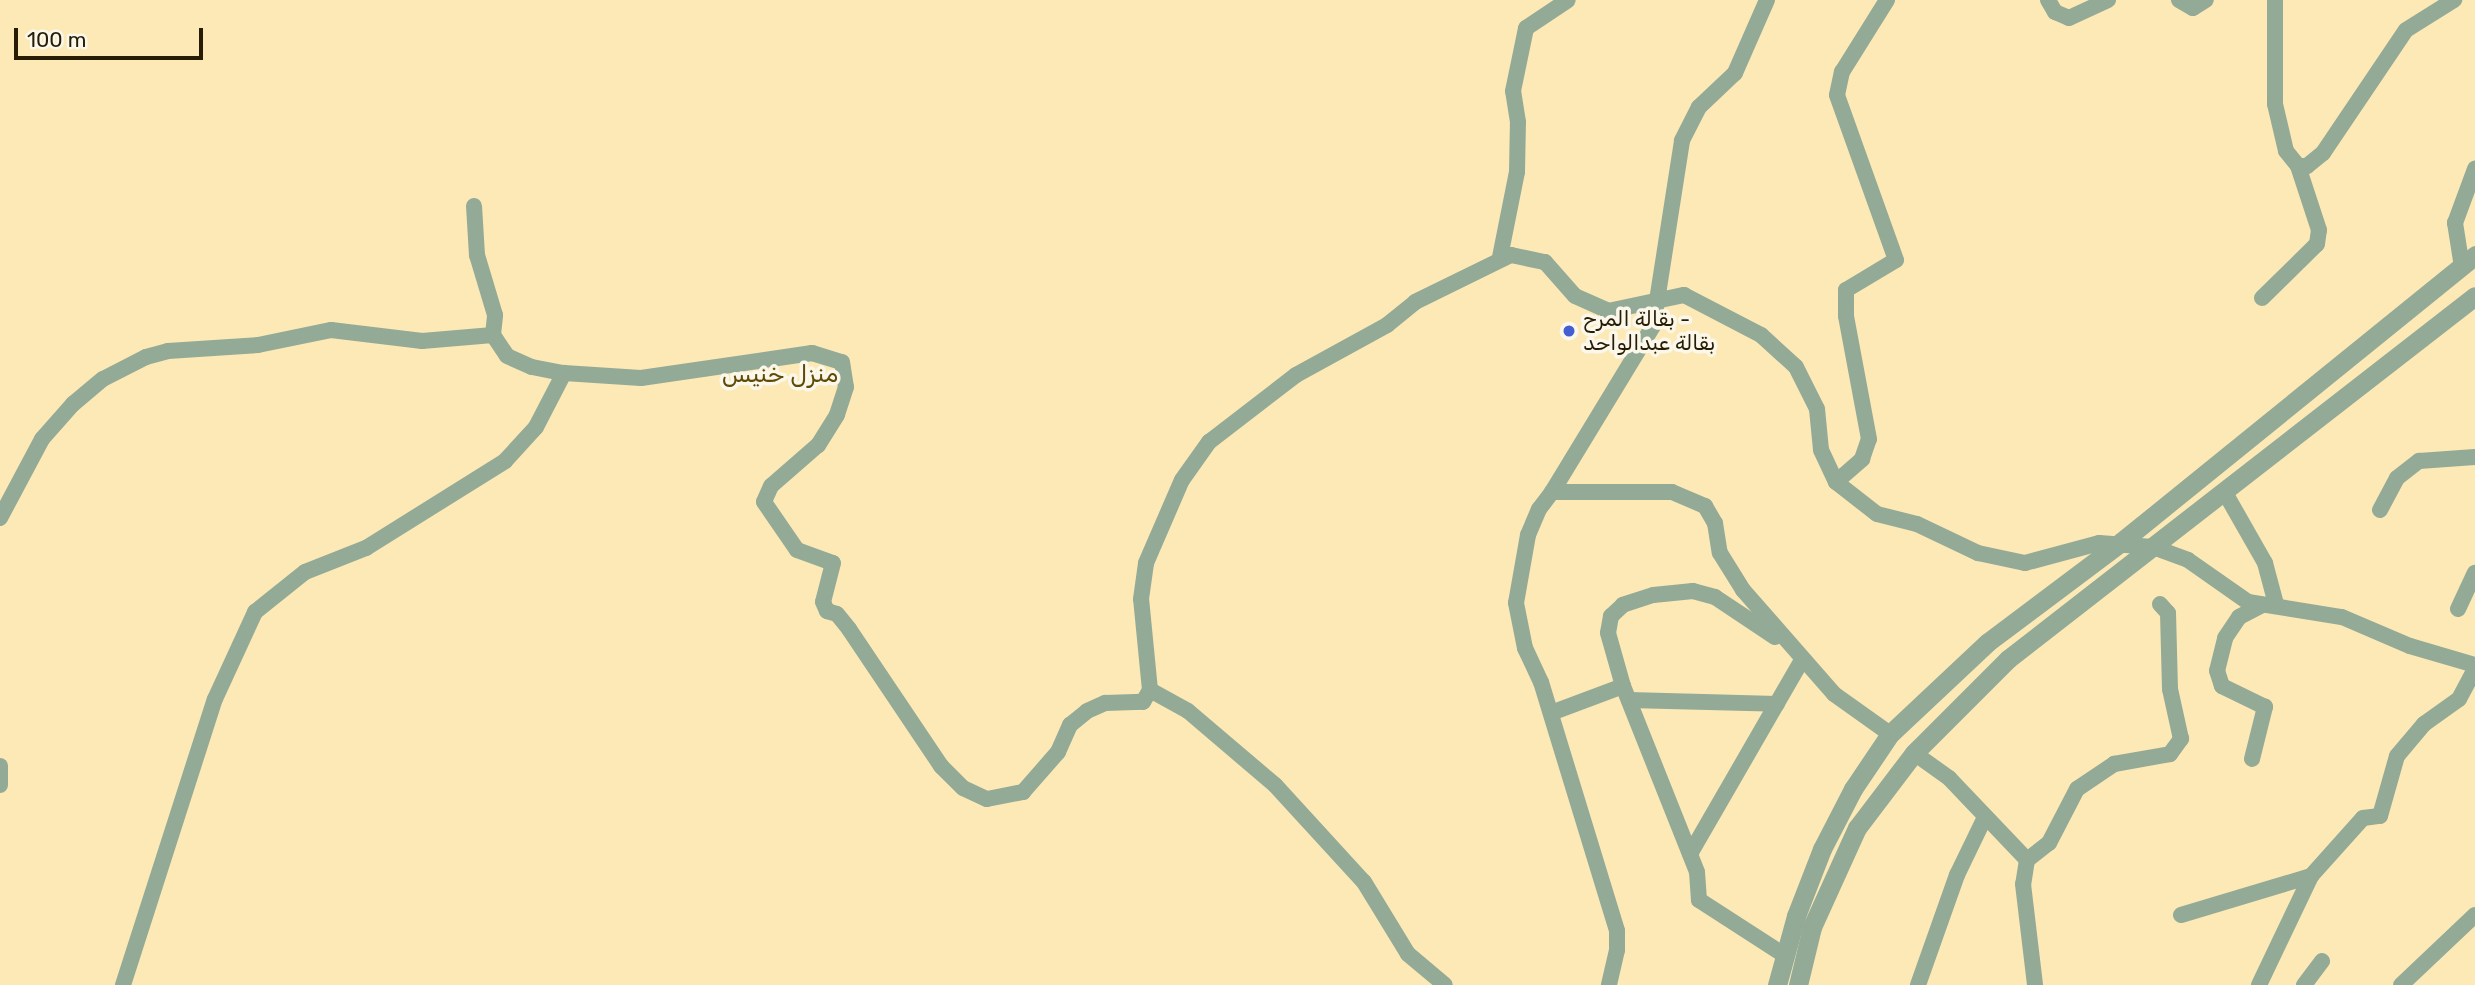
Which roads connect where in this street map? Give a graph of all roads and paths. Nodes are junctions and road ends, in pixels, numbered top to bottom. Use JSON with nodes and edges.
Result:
{"nodes":[{"id":1,"x":1568,"y":0,"type":"edge"},
{"id":2,"x":1767,"y":0,"type":"edge"},
{"id":3,"x":1887,"y":0,"type":"edge"},
{"id":4,"x":2048,"y":0,"type":"edge"},
{"id":5,"x":2108,"y":0,"type":"edge"},
{"id":6,"x":2179,"y":0,"type":"edge"},
{"id":7,"x":2206,"y":0,"type":"edge"},
{"id":8,"x":2275,"y":0,"type":"edge"},
{"id":9,"x":2454,"y":0,"type":"edge"},
{"id":10,"x":2298,"y":166,"type":"junction"},
{"id":11,"x":2475,"y":169,"type":"edge"},
{"id":12,"x":474,"y":206,"type":"dead end"},
{"id":13,"x":1500,"y":257,"type":"junction"},
{"id":14,"x":2468,"y":261,"type":"edge"},
{"id":15,"x":2475,"y":296,"type":"edge"},
{"id":16,"x":1661,"y":297,"type":"junction"},
{"id":17,"x":2262,"y":298,"type":"dead end"},
{"id":18,"x":493,"y":335,"type":"junction"},
{"id":19,"x":564,"y":373,"type":"junction"},
{"id":20,"x":2475,"y":457,"type":"edge"},
{"id":21,"x":1836,"y":482,"type":"junction"},
{"id":22,"x":2224,"y":491,"type":"junction"},
{"id":23,"x":1552,"y":492,"type":"junction"},
{"id":24,"x":2380,"y":510,"type":"dead end"},
{"id":25,"x":0,"y":518,"type":"edge"},
{"id":26,"x":2121,"y":542,"type":"junction"},
{"id":27,"x":2153,"y":547,"type":"junction"},
{"id":28,"x":2475,"y":573,"type":"edge"},
{"id":29,"x":2160,"y":604,"type":"dead end"},
{"id":30,"x":2269,"y":605,"type":"junction"},
{"id":31,"x":2458,"y":609,"type":"dead end"},
{"id":32,"x":1797,"y":655,"type":"junction"},
{"id":33,"x":2475,"y":667,"type":"edge"},
{"id":34,"x":1150,"y":690,"type":"junction"},
{"id":35,"x":1626,"y":693,"type":"junction"},
{"id":36,"x":1777,"y":704,"type":"junction"},
{"id":37,"x":1551,"y":713,"type":"junction"},
{"id":38,"x":1890,"y":734,"type":"junction"},
{"id":39,"x":1914,"y":753,"type":"junction"},
{"id":40,"x":2252,"y":759,"type":"dead end"},
{"id":41,"x":0,"y":766,"type":"edge"},
{"id":42,"x":0,"y":785,"type":"edge"},
{"id":43,"x":1985,"y":817,"type":"junction"},
{"id":44,"x":1690,"y":854,"type":"junction"},
{"id":45,"x":2027,"y":860,"type":"junction"},
{"id":46,"x":2311,"y":876,"type":"junction"},
{"id":47,"x":2181,"y":915,"type":"dead end"},
{"id":48,"x":2475,"y":915,"type":"edge"},
{"id":49,"x":1784,"y":955,"type":"junction"},
{"id":50,"x":2322,"y":961,"type":"dead end"},
{"id":51,"x":123,"y":985,"type":"edge"},
{"id":52,"x":1445,"y":985,"type":"edge"},
{"id":53,"x":1609,"y":985,"type":"edge"},
{"id":54,"x":1777,"y":985,"type":"edge"},
{"id":55,"x":1798,"y":985,"type":"edge"},
{"id":56,"x":1918,"y":985,"type":"edge"},
{"id":57,"x":2035,"y":985,"type":"edge"},
{"id":58,"x":2259,"y":985,"type":"edge"},
{"id":59,"x":2304,"y":985,"type":"edge"},
{"id":60,"x":2402,"y":985,"type":"edge"}],
"edges":[{"from":1,"to":13,"type":"street"},
{"from":2,"to":16,"type":"street"},
{"from":3,"to":21,"type":"street"},
{"from":4,"to":5,"type":"street"},
{"from":6,"to":7,"type":"street"},
{"from":8,"to":10,"type":"street"},
{"from":9,"to":10,"type":"street"},
{"from":10,"to":17,"type":"street"},
{"from":11,"to":14,"type":"street"},
{"from":12,"to":18,"type":"street"},
{"from":13,"to":16,"type":"street"},
{"from":13,"to":34,"type":"street"},
{"from":14,"to":26,"type":"street"},
{"from":15,"to":22,"type":"street"},
{"from":16,"to":21,"type":"street"},
{"from":16,"to":23,"type":"street"},
{"from":18,"to":19,"type":"street"},
{"from":18,"to":25,"type":"street"},
{"from":19,"to":34,"type":"street"},
{"from":19,"to":51,"type":"street"},
{"from":20,"to":24,"type":"street"},
{"from":21,"to":26,"type":"street"},
{"from":22,"to":27,"type":"street"},
{"from":22,"to":30,"type":"street"},
{"from":23,"to":32,"type":"street"},
{"from":23,"to":37,"type":"street"},
{"from":26,"to":27,"type":"street"},
{"from":26,"to":38,"type":"street"},
{"from":27,"to":30,"type":"street"},
{"from":27,"to":39,"type":"street"},
{"from":28,"to":31,"type":"street"},
{"from":29,"to":45,"type":"street"},
{"from":30,"to":33,"type":"street"},
{"from":30,"to":40,"type":"street"},
{"from":32,"to":35,"type":"street"},
{"from":32,"to":36,"type":"street"},
{"from":32,"to":38,"type":"street"},
{"from":33,"to":46,"type":"street"},
{"from":34,"to":52,"type":"street"},
{"from":35,"to":36,"type":"street"},
{"from":35,"to":37,"type":"street"},
{"from":35,"to":44,"type":"street"},
{"from":36,"to":44,"type":"street"},
{"from":37,"to":53,"type":"street"},
{"from":38,"to":49,"type":"street"},
{"from":39,"to":43,"type":"street"},
{"from":39,"to":55,"type":"street"},
{"from":41,"to":42,"type":"street"},
{"from":43,"to":45,"type":"street"},
{"from":43,"to":56,"type":"street"},
{"from":44,"to":49,"type":"street"},
{"from":45,"to":57,"type":"street"},
{"from":46,"to":47,"type":"street"},
{"from":46,"to":58,"type":"street"},
{"from":48,"to":60,"type":"street"},
{"from":49,"to":54,"type":"street"},
{"from":50,"to":59,"type":"street"}]}
